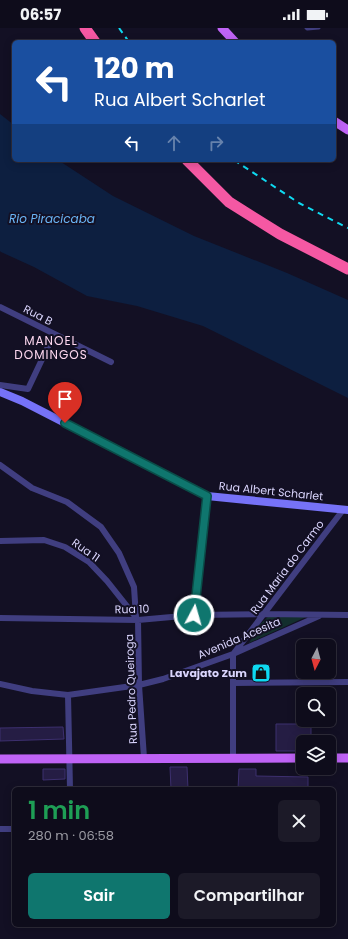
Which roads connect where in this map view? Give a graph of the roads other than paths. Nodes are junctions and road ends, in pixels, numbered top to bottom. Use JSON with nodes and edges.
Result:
{"nodes":[{"id":1,"x":85,"y":28,"type":"edge"},
{"id":2,"x":222,"y":28,"type":"edge"},
{"id":3,"x":306,"y":28,"type":"edge"},
{"id":4,"x":318,"y":29,"type":"edge"},
{"id":5,"x":94,"y":40,"type":"edge"},
{"id":6,"x":234,"y":40,"type":"edge"},
{"id":7,"x":336,"y":122,"type":"edge"},
{"id":8,"x":348,"y":130,"type":"edge"},
{"id":9,"x":189,"y":162,"type":"edge"},
{"id":10,"x":348,"y":269,"type":"edge"},
{"id":11,"x":0,"y":307,"type":"edge"},
{"id":12,"x":54,"y":334,"type":"junction"},
{"id":13,"x":111,"y":362,"type":"dead end"},
{"id":14,"x":0,"y":385,"type":"edge"},
{"id":15,"x":0,"y":392,"type":"edge"},
{"id":16,"x":0,"y":465,"type":"edge"},
{"id":17,"x":207,"y":496,"type":"junction"},
{"id":18,"x":345,"y":510,"type":"edge"},
{"id":19,"x":0,"y":541,"type":"edge"},
{"id":20,"x":265,"y":614,"type":"junction"},
{"id":21,"x":194,"y":615,"type":"junction"},
{"id":22,"x":320,"y":615,"type":"junction"},
{"id":23,"x":348,"y":615,"type":"edge"},
{"id":24,"x":0,"y":618,"type":"edge"},
{"id":25,"x":137,"y":618,"type":"junction"},
{"id":26,"x":233,"y":654,"type":"junction"},
{"id":27,"x":348,"y":682,"type":"edge"},
{"id":28,"x":0,"y":684,"type":"edge"},
{"id":29,"x":233,"y":684,"type":"junction"},
{"id":30,"x":139,"y":685,"type":"junction"},
{"id":31,"x":68,"y":695,"type":"junction"},
{"id":32,"x":144,"y":758,"type":"junction"},
{"id":33,"x":233,"y":758,"type":"junction"},
{"id":34,"x":296,"y":758,"type":"edge"},
{"id":35,"x":336,"y":758,"type":"edge"},
{"id":36,"x":348,"y":758,"type":"edge"},
{"id":37,"x":0,"y":759,"type":"edge"},
{"id":38,"x":69,"y":759,"type":"junction"},
{"id":39,"x":70,"y":787,"type":"edge"},
{"id":40,"x":12,"y":828,"type":"edge"},
{"id":41,"x":0,"y":829,"type":"edge"}],
"edges":[{"from":1,"to":5,"type":"highway"},
{"from":2,"to":6,"type":"main road"},
{"from":3,"to":4,"type":"lane"},
{"from":7,"to":8,"type":"main road"},
{"from":9,"to":10,"type":"highway"},
{"from":11,"to":12,"type":"street","name":"Rua B"},
{"from":12,"to":13,"type":"street","name":"Rua B"},
{"from":12,"to":14,"type":"street"},
{"from":15,"to":17,"type":"main road","name":"Rua Albert Scharlet"},
{"from":16,"to":25,"type":"street","name":"Rua Pedro Queiroga"},
{"from":17,"to":18,"type":"main road","name":"Rua Albert Scharlet"},
{"from":17,"to":21,"type":"street"},
{"from":18,"to":20,"type":"street","name":"Rua Maria do Carmo"},
{"from":19,"to":25,"type":"street","name":"Rua 11"},
{"from":20,"to":21,"type":"street","name":"Rua 10"},
{"from":20,"to":22,"type":"street","name":"Rua 10"},
{"from":20,"to":26,"type":"street","name":"Rua Maria do Carmo"},
{"from":21,"to":25,"type":"street","name":"Rua 10"},
{"from":22,"to":23,"type":"street","name":"Rua 10"},
{"from":22,"to":26,"type":"street","name":"Avenida Acesita"},
{"from":24,"to":25,"type":"street","name":"Rua 10"},
{"from":25,"to":30,"type":"street","name":"Rua Pedro Queiroga"},
{"from":26,"to":29,"type":"street"},
{"from":26,"to":30,"type":"street","name":"Avenida Acesita"},
{"from":27,"to":29,"type":"street"},
{"from":28,"to":31,"type":"street","name":"Avenida Acesita"},
{"from":29,"to":33,"type":"street"},
{"from":30,"to":31,"type":"street","name":"Avenida Acesita"},
{"from":30,"to":32,"type":"street","name":"Rua Pedro Queiroga"},
{"from":31,"to":38,"type":"street"},
{"from":32,"to":33,"type":"main road"},
{"from":32,"to":38,"type":"main road"},
{"from":33,"to":34,"type":"main road"},
{"from":35,"to":36,"type":"main road"},
{"from":37,"to":38,"type":"main road"},
{"from":38,"to":39,"type":"street"},
{"from":40,"to":41,"type":"street"}]}
